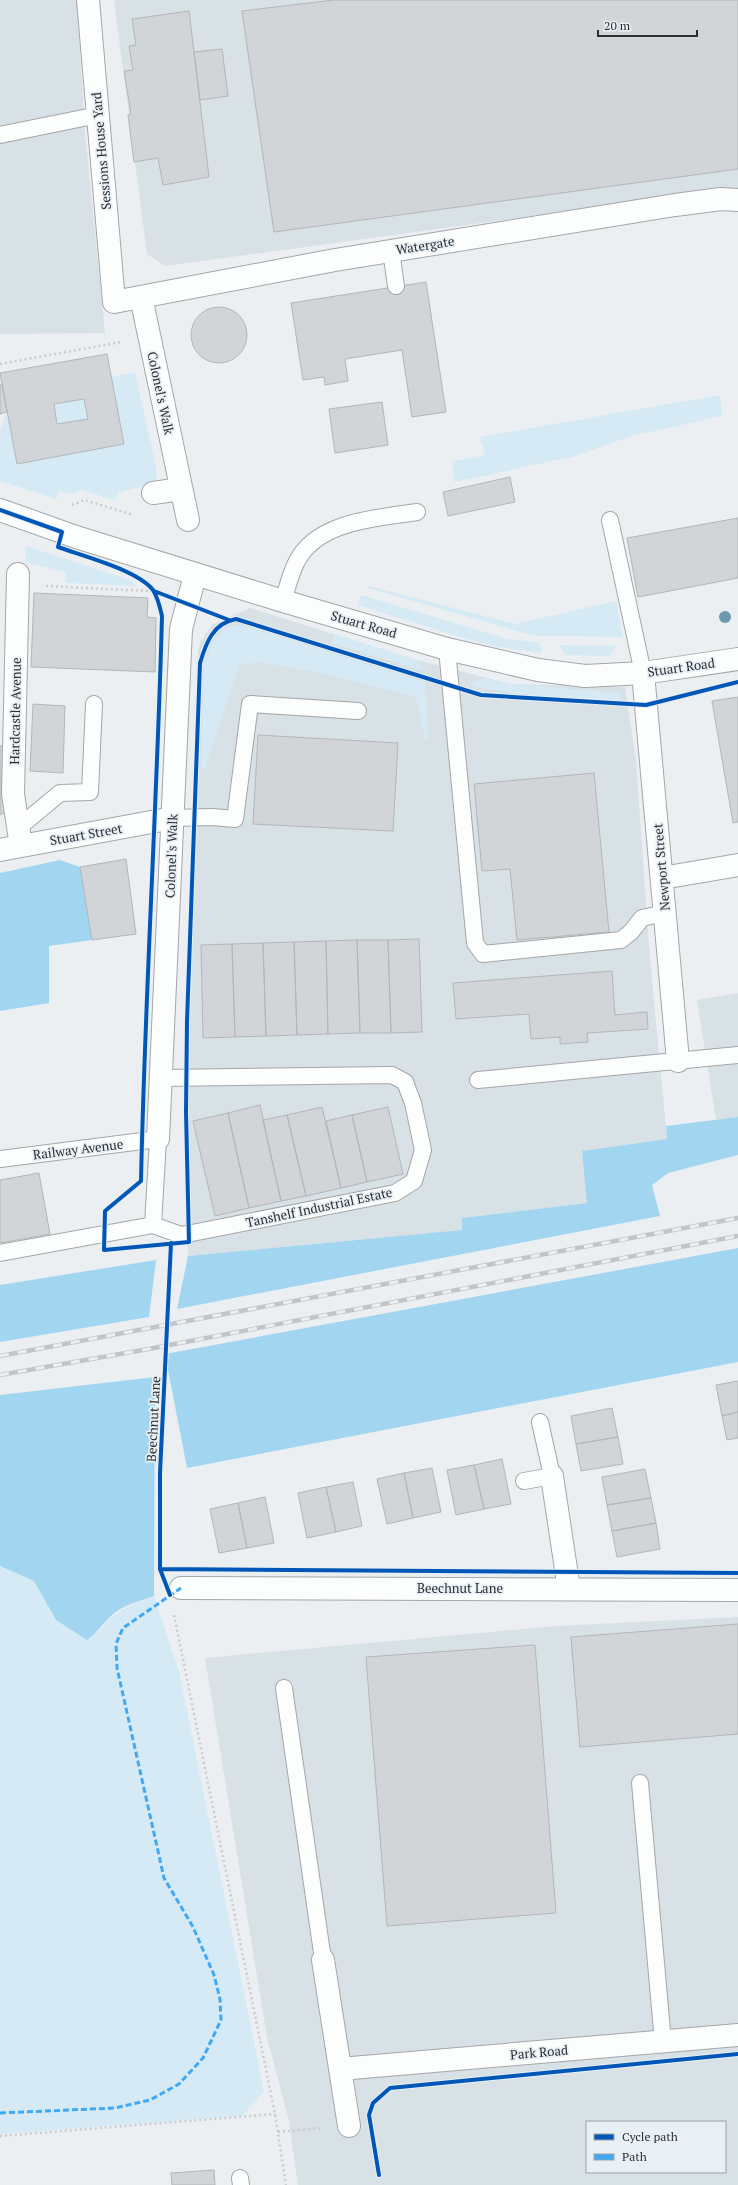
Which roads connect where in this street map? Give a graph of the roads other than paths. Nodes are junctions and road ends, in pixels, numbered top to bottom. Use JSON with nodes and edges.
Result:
{"nodes":[{"id":1,"x":88,"y":0,"type":"edge"},
{"id":2,"x":98,"y":115,"type":"junction"},
{"id":3,"x":0,"y":135,"type":"edge"},
{"id":4,"x":738,"y":200,"type":"edge"},
{"id":5,"x":391,"y":251,"type":"junction"},
{"id":6,"x":396,"y":286,"type":"dead end"},
{"id":7,"x":141,"y":297,"type":"junction"},
{"id":8,"x":114,"y":302,"type":"joint"},
{"id":9,"x":181,"y":489,"type":"junction"},
{"id":10,"x":153,"y":493,"type":"dead end"},
{"id":11,"x":0,"y":510,"type":"edge"},
{"id":12,"x":417,"y":512,"type":"dead end"},
{"id":13,"x":188,"y":520,"type":"dead end"},
{"id":14,"x":610,"y":520,"type":"dead end"},
{"id":15,"x":195,"y":575,"type":"junction"},
{"id":16,"x":18,"y":580,"type":"road end"},
{"id":17,"x":283,"y":601,"type":"junction"},
{"id":18,"x":447,"y":649,"type":"junction"},
{"id":19,"x":738,"y":659,"type":"edge"},
{"id":20,"x":643,"y":673,"type":"junction"},
{"id":21,"x":94,"y":704,"type":"dead end"},
{"id":22,"x":358,"y":710,"type":"dead end"},
{"id":23,"x":173,"y":818,"type":"junction"},
{"id":24,"x":20,"y":837,"type":"junction"},
{"id":25,"x":0,"y":850,"type":"edge"},
{"id":26,"x":738,"y":865,"type":"edge"},
{"id":27,"x":662,"y":878,"type":"junction"},
{"id":28,"x":665,"y":914,"type":"junction"},
{"id":29,"x":738,"y":1055,"type":"edge"},
{"id":30,"x":678,"y":1061,"type":"junction"},
{"id":31,"x":162,"y":1078,"type":"junction"},
{"id":32,"x":478,"y":1080,"type":"dead end"},
{"id":33,"x":158,"y":1139,"type":"junction"},
{"id":34,"x":0,"y":1158,"type":"edge"},
{"id":35,"x":153,"y":1225,"type":"junction"},
{"id":36,"x":0,"y":1253,"type":"edge"},
{"id":37,"x":540,"y":1422,"type":"dead end"},
{"id":38,"x":552,"y":1476,"type":"junction"},
{"id":39,"x":524,"y":1481,"type":"dead end"},
{"id":40,"x":181,"y":1588,"type":"dead end"},
{"id":41,"x":569,"y":1588,"type":"junction"},
{"id":42,"x":738,"y":1590,"type":"edge"},
{"id":43,"x":284,"y":1688,"type":"dead end"},
{"id":44,"x":640,"y":1783,"type":"dead end"},
{"id":45,"x":323,"y":1960,"type":"joint"},
{"id":46,"x":738,"y":2035,"type":"edge"},
{"id":47,"x":663,"y":2042,"type":"junction"},
{"id":48,"x":340,"y":2069,"type":"junction"},
{"id":49,"x":349,"y":2126,"type":"road end"}],
"edges":[{"from":1,"to":2,"type":"street","name":"Sessions House Yard"},
{"from":2,"to":3,"type":"lane"},
{"from":2,"to":8,"type":"street","name":"Sessions House Yard"},
{"from":4,"to":5,"type":"street","name":"Watergate"},
{"from":5,"to":6,"type":"lane"},
{"from":5,"to":7,"type":"street","name":"Watergate"},
{"from":7,"to":8,"type":"street","name":"Watergate"},
{"from":7,"to":9,"type":"street","name":"Colonel's Walk"},
{"from":9,"to":10,"type":"street"},
{"from":9,"to":13,"type":"street","name":"Colonel's Walk"},
{"from":11,"to":15,"type":"street","name":"Stuart Road"},
{"from":12,"to":17,"type":"lane"},
{"from":14,"to":20,"type":"lane"},
{"from":15,"to":17,"type":"street","name":"Stuart Road"},
{"from":15,"to":23,"type":"street","name":"Colonel's Walk"},
{"from":16,"to":24,"type":"street","name":"Hardcastle Avenue"},
{"from":17,"to":18,"type":"street","name":"Stuart Road"},
{"from":18,"to":20,"type":"street","name":"Stuart Road"},
{"from":18,"to":28,"type":"lane"},
{"from":19,"to":20,"type":"street","name":"Stuart Road"},
{"from":20,"to":27,"type":"street","name":"Newport Street"},
{"from":21,"to":24,"type":"lane"},
{"from":22,"to":23,"type":"lane"},
{"from":23,"to":24,"type":"street","name":"Stuart Street"},
{"from":23,"to":31,"type":"street","name":"Colonel's Walk"},
{"from":24,"to":25,"type":"street","name":"Stuart Street"},
{"from":26,"to":27,"type":"street"},
{"from":27,"to":28,"type":"street","name":"Newport Street"},
{"from":28,"to":30,"type":"street","name":"Newport Street"},
{"from":29,"to":30,"type":"lane"},
{"from":30,"to":32,"type":"lane"},
{"from":31,"to":33,"type":"street","name":"Colonel's Walk"},
{"from":31,"to":35,"type":"lane","name":"Tanshelf Industrial Estate"},
{"from":33,"to":34,"type":"lane","name":"Railway Avenue"},
{"from":33,"to":35,"type":"lane"},
{"from":35,"to":36,"type":"lane"},
{"from":37,"to":38,"type":"lane"},
{"from":38,"to":39,"type":"lane"},
{"from":38,"to":41,"type":"street"},
{"from":40,"to":41,"type":"street","name":"Beechnut Lane"},
{"from":41,"to":42,"type":"street","name":"Beechnut Lane"},
{"from":43,"to":45,"type":"lane"},
{"from":44,"to":47,"type":"lane"},
{"from":45,"to":48,"type":"street"},
{"from":46,"to":47,"type":"street","name":"Park Road"},
{"from":47,"to":48,"type":"street","name":"Park Road"},
{"from":48,"to":49,"type":"street"}]}
